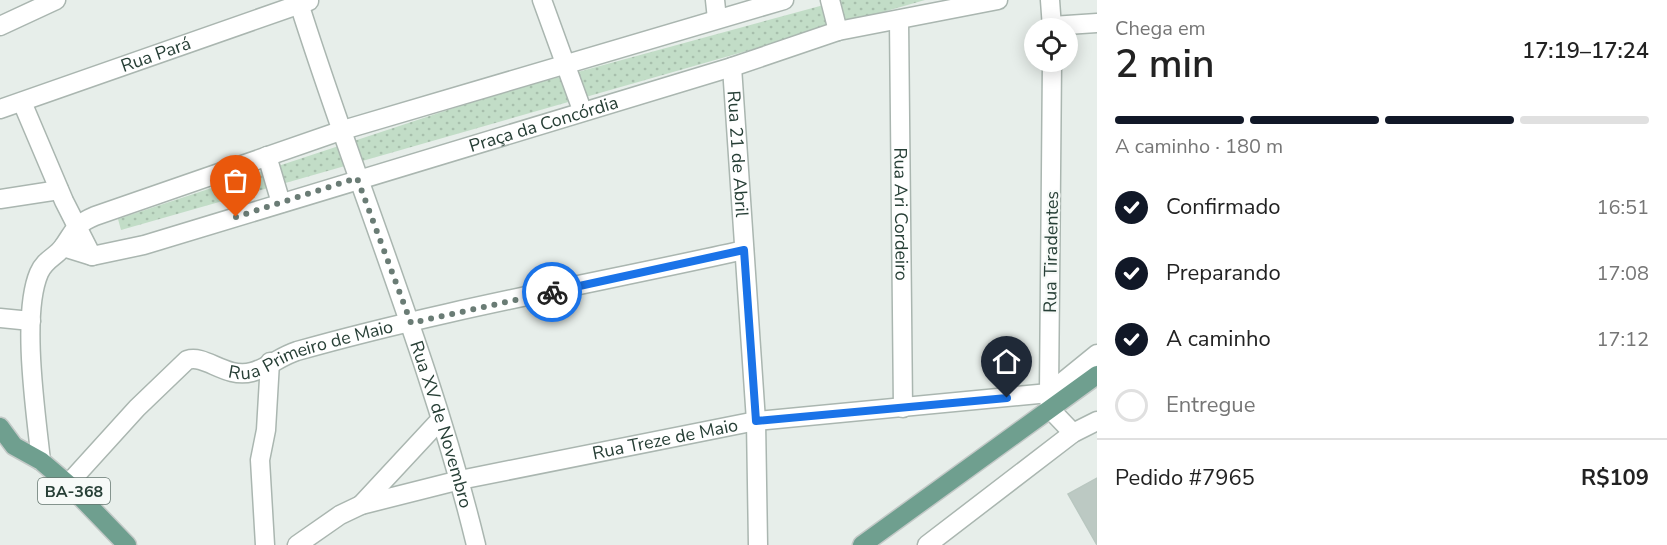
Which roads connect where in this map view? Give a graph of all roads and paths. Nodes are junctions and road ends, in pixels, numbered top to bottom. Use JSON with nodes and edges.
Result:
{"nodes":[{"id":1,"x":56,"y":0,"type":"edge"},
{"id":2,"x":542,"y":0,"type":"edge"},
{"id":3,"x":715,"y":0,"type":"edge"},
{"id":4,"x":784,"y":0,"type":"edge"},
{"id":5,"x":830,"y":0,"type":"edge"},
{"id":6,"x":998,"y":0,"type":"edge"},
{"id":7,"x":1050,"y":0,"type":"edge"},
{"id":8,"x":302,"y":1,"type":"edge"},
{"id":9,"x":1051,"y":18,"type":"edge"},
{"id":10,"x":717,"y":19,"type":"junction"},
{"id":11,"x":899,"y":20,"type":"junction"},
{"id":12,"x":1097,"y":23,"type":"edge"},
{"id":13,"x":1078,"y":25,"type":"edge"},
{"id":14,"x":0,"y":26,"type":"edge"},
{"id":15,"x":838,"y":32,"type":"junction"},
{"id":16,"x":566,"y":64,"type":"junction"},
{"id":17,"x":732,"y":68,"type":"junction"},
{"id":18,"x":1052,"y":72,"type":"edge"},
{"id":19,"x":22,"y":102,"type":"junction"},
{"id":20,"x":0,"y":109,"type":"edge"},
{"id":21,"x":582,"y":111,"type":"junction"},
{"id":22,"x":343,"y":130,"type":"junction"},
{"id":23,"x":267,"y":156,"type":"junction"},
{"id":24,"x":357,"y":178,"type":"junction"},
{"id":25,"x":59,"y":190,"type":"junction"},
{"id":26,"x":0,"y":199,"type":"edge"},
{"id":27,"x":281,"y":203,"type":"junction"},
{"id":28,"x":77,"y":225,"type":"junction"},
{"id":29,"x":63,"y":248,"type":"junction"},
{"id":30,"x":744,"y":250,"type":"junction"},
{"id":31,"x":92,"y":256,"type":"junction"},
{"id":32,"x":0,"y":318,"type":"edge"},
{"id":33,"x":31,"y":321,"type":"junction"},
{"id":34,"x":411,"y":323,"type":"junction"},
{"id":35,"x":1097,"y":354,"type":"edge"},
{"id":36,"x":270,"y":362,"type":"junction"},
{"id":37,"x":1097,"y":375,"type":"edge"},
{"id":38,"x":1049,"y":401,"type":"junction"},
{"id":39,"x":903,"y":408,"type":"junction"},
{"id":40,"x":440,"y":420,"type":"junction"},
{"id":41,"x":756,"y":421,"type":"junction"},
{"id":42,"x":1097,"y":421,"type":"edge"},
{"id":43,"x":0,"y":427,"type":"edge"},
{"id":44,"x":1073,"y":433,"type":"junction"},
{"id":45,"x":7,"y":446,"type":"edge"},
{"id":46,"x":41,"y":461,"type":"junction"},
{"id":47,"x":460,"y":480,"type":"junction"},
{"id":48,"x":68,"y":484,"type":"junction"},
{"id":49,"x":361,"y":505,"type":"junction"},
{"id":50,"x":127,"y":545,"type":"edge"},
{"id":51,"x":265,"y":545,"type":"edge"},
{"id":52,"x":297,"y":545,"type":"edge"},
{"id":53,"x":476,"y":545,"type":"edge"},
{"id":54,"x":758,"y":545,"type":"edge"},
{"id":55,"x":862,"y":545,"type":"edge"},
{"id":56,"x":927,"y":545,"type":"edge"}],
"edges":[{"from":1,"to":14,"type":"street"},
{"from":2,"to":16,"type":"street"},
{"from":3,"to":10,"type":"street"},
{"from":4,"to":10,"type":"street"},
{"from":5,"to":15,"type":"street"},
{"from":6,"to":11,"type":"street","name":"Praça da Concórdia"},
{"from":7,"to":9,"type":"street"},
{"from":8,"to":19,"type":"street","name":"Rua Pará"},
{"from":8,"to":22,"type":"street","name":"Rua XV de Novembro"},
{"from":10,"to":16,"type":"street"},
{"from":11,"to":15,"type":"street","name":"Praça da Concórdia"},
{"from":11,"to":39,"type":"street","name":"Rua Ari Cordeiro"},
{"from":12,"to":13,"type":"street"},
{"from":15,"to":17,"type":"street","name":"Praça da Concórdia"},
{"from":16,"to":21,"type":"street"},
{"from":16,"to":22,"type":"street"},
{"from":17,"to":21,"type":"street","name":"Praça da Concórdia"},
{"from":17,"to":30,"type":"street","name":"Rua 21 de Abril"},
{"from":18,"to":38,"type":"street","name":"Rua Tiradentes"},
{"from":19,"to":20,"type":"street","name":"Rua Pará"},
{"from":19,"to":25,"type":"street"},
{"from":21,"to":24,"type":"street","name":"Praça da Concórdia"},
{"from":22,"to":23,"type":"street"},
{"from":22,"to":24,"type":"street","name":"Rua XV de Novembro"},
{"from":23,"to":27,"type":"street"},
{"from":23,"to":28,"type":"street"},
{"from":24,"to":27,"type":"street","name":"Praça da Concórdia"},
{"from":24,"to":34,"type":"street","name":"Rua XV de Novembro"},
{"from":25,"to":26,"type":"street"},
{"from":25,"to":28,"type":"street"},
{"from":27,"to":31,"type":"street","name":"Praça da Concórdia"},
{"from":28,"to":29,"type":"street"},
{"from":28,"to":31,"type":"street"},
{"from":29,"to":31,"type":"street"},
{"from":29,"to":33,"type":"street"},
{"from":30,"to":34,"type":"street","name":"Rua Primeiro de Maio"},
{"from":30,"to":41,"type":"street","name":"Rua 21 de Abril"},
{"from":32,"to":33,"type":"street"},
{"from":33,"to":46,"type":"street"},
{"from":34,"to":36,"type":"street","name":"Rua Primeiro de Maio"},
{"from":34,"to":40,"type":"street","name":"Rua XV de Novembro"},
{"from":35,"to":38,"type":"street"},
{"from":36,"to":48,"type":"street","name":"Rua Primeiro de Maio"},
{"from":36,"to":51,"type":"street"},
{"from":37,"to":38,"type":"main road"},
{"from":38,"to":39,"type":"street","name":"Rua Treze de Maio"},
{"from":38,"to":44,"type":"street"},
{"from":38,"to":55,"type":"main road"},
{"from":39,"to":41,"type":"street","name":"Rua Treze de Maio"},
{"from":40,"to":47,"type":"street","name":"Rua XV de Novembro"},
{"from":40,"to":49,"type":"street"},
{"from":41,"to":47,"type":"street","name":"Rua Treze de Maio"},
{"from":41,"to":54,"type":"street","name":"Rua 21 de Abril"},
{"from":42,"to":44,"type":"street"},
{"from":43,"to":45,"type":"main road"},
{"from":44,"to":56,"type":"street"},
{"from":45,"to":46,"type":"main road","number":"BA-368"},
{"from":46,"to":48,"type":"main road","number":"BA-368"},
{"from":47,"to":49,"type":"street","name":"Rua Treze de Maio"},
{"from":47,"to":53,"type":"street","name":"Rua XV de Novembro"},
{"from":48,"to":50,"type":"main road","number":"BA-368"},
{"from":49,"to":52,"type":"street","name":"Rua Treze de Maio"}]}
